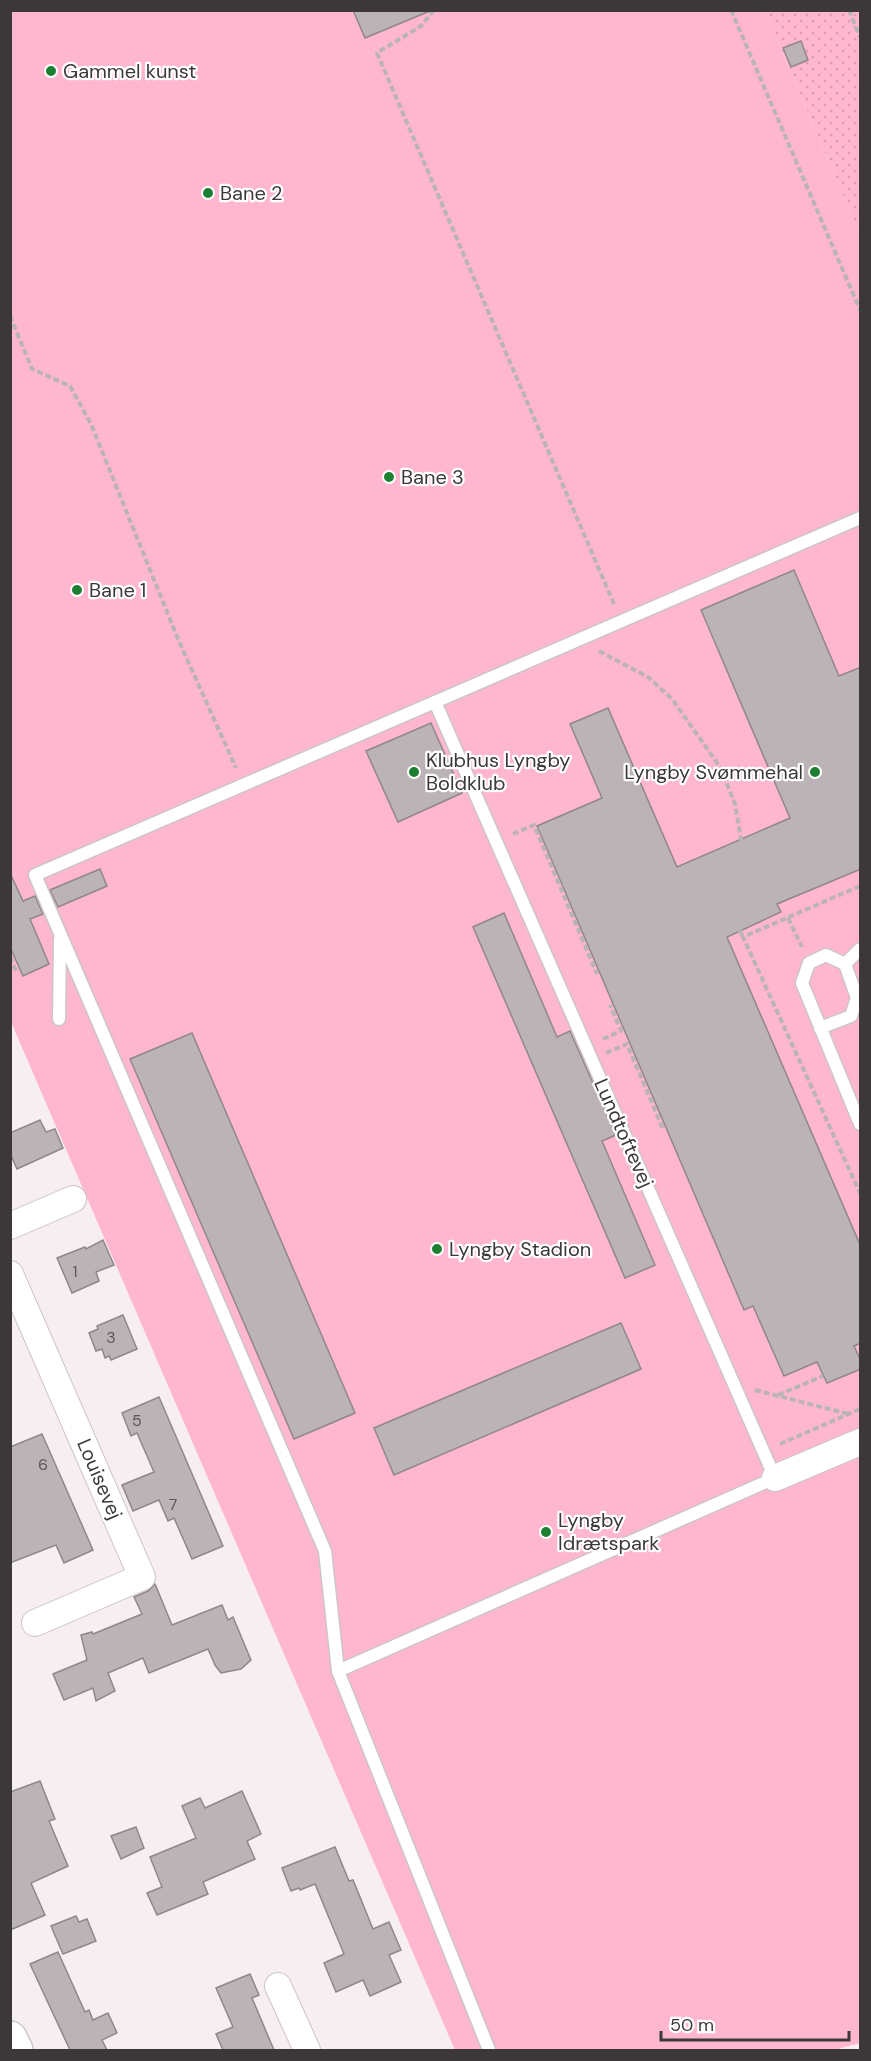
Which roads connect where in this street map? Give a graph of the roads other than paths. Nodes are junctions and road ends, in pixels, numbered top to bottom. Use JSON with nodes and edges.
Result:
{"nodes":[{"id":1,"x":861,"y":518,"type":"edge"},
{"id":2,"x":435,"y":702,"type":"junction"},
{"id":3,"x":60,"y":932,"type":"junction"},
{"id":4,"x":861,"y":950,"type":"edge"},
{"id":5,"x":845,"y":964,"type":"junction"},
{"id":6,"x":856,"y":1012,"type":"edge"},
{"id":7,"x":59,"y":1019,"type":"dead end"},
{"id":8,"x":820,"y":1028,"type":"junction"},
{"id":9,"x":861,"y":1124,"type":"edge"},
{"id":10,"x":74,"y":1199,"type":"dead end"},
{"id":11,"x":10,"y":1226,"type":"edge"},
{"id":12,"x":10,"y":1274,"type":"edge"},
{"id":13,"x":859,"y":1446,"type":"edge"},
{"id":14,"x":775,"y":1478,"type":"junction"},
{"id":15,"x":35,"y":1623,"type":"dead end"},
{"id":16,"x":338,"y":1671,"type":"junction"},
{"id":17,"x":278,"y":1986,"type":"dead end"},
{"id":18,"x":10,"y":2038,"type":"edge"},
{"id":19,"x":16,"y":2050,"type":"edge"},
{"id":20,"x":307,"y":2050,"type":"edge"},
{"id":21,"x":489,"y":2050,"type":"edge"}],
"edges":[{"from":1,"to":2,"type":"lane"},
{"from":2,"to":3,"type":"lane"},
{"from":2,"to":14,"type":"lane","name":"Lundtoftevej"},
{"from":3,"to":7,"type":"lane"},
{"from":3,"to":16,"type":"lane"},
{"from":4,"to":5,"type":"lane"},
{"from":5,"to":6,"type":"lane"},
{"from":5,"to":8,"type":"lane"},
{"from":6,"to":8,"type":"lane"},
{"from":8,"to":9,"type":"lane"},
{"from":10,"to":11,"type":"street"},
{"from":12,"to":15,"type":"street","name":"Louisevej"},
{"from":13,"to":14,"type":"street"},
{"from":14,"to":16,"type":"lane"},
{"from":16,"to":21,"type":"lane"},
{"from":17,"to":20,"type":"street"},
{"from":18,"to":19,"type":"street"}]}
